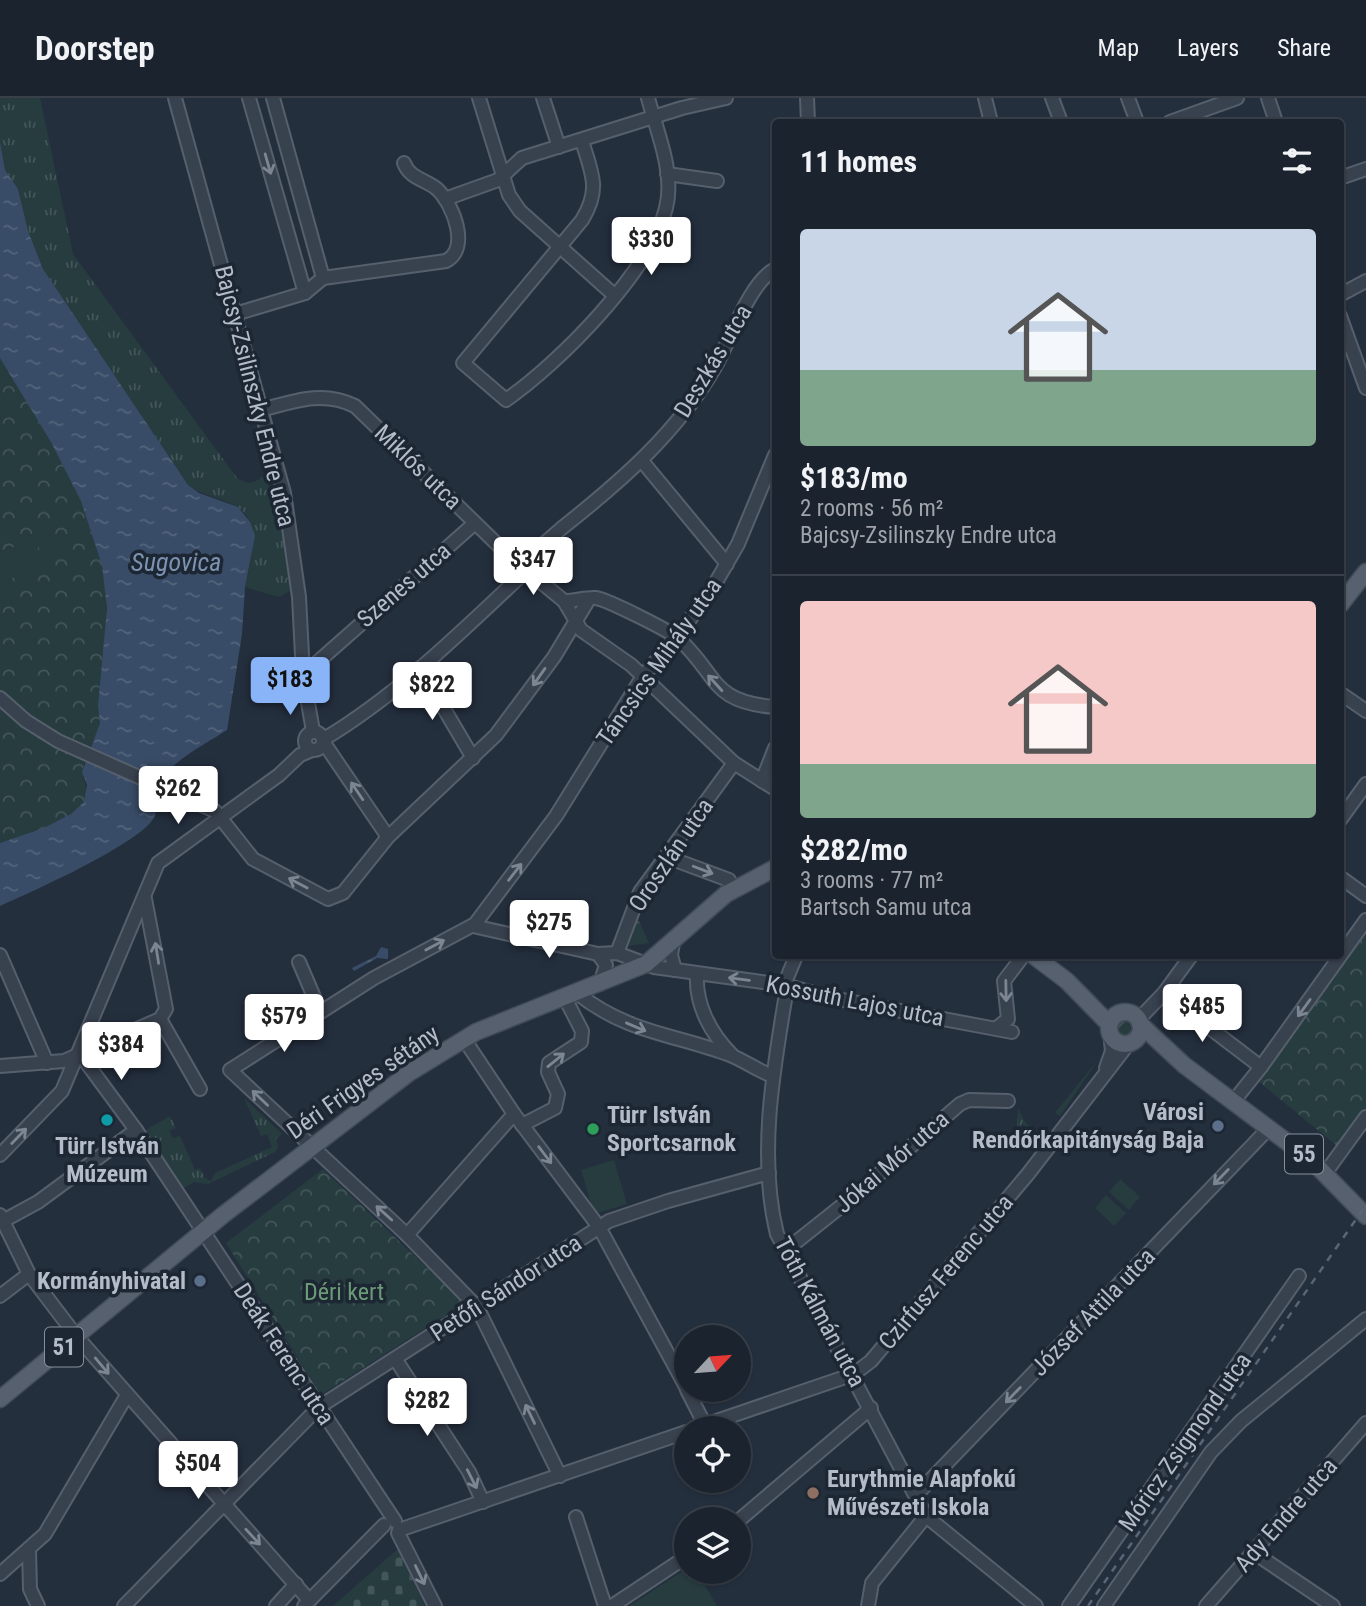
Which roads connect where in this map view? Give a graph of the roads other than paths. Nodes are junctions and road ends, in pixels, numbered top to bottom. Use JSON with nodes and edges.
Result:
{"nodes":[{"id":1,"x":175,"y":98,"type":"edge"},
{"id":2,"x":250,"y":98,"type":"edge"},
{"id":3,"x":273,"y":98,"type":"edge"},
{"id":4,"x":479,"y":98,"type":"edge"},
{"id":5,"x":543,"y":98,"type":"edge"},
{"id":6,"x":648,"y":98,"type":"edge"},
{"id":7,"x":726,"y":98,"type":"edge"},
{"id":8,"x":807,"y":98,"type":"edge"},
{"id":9,"x":985,"y":98,"type":"edge"},
{"id":10,"x":1052,"y":98,"type":"edge"},
{"id":11,"x":1128,"y":98,"type":"edge"},
{"id":12,"x":1237,"y":98,"type":"edge"},
{"id":13,"x":1268,"y":98,"type":"edge"},
{"id":14,"x":653,"y":117,"type":"junction"},
{"id":15,"x":808,"y":119,"type":"edge"},
{"id":16,"x":990,"y":119,"type":"edge"},
{"id":17,"x":1060,"y":119,"type":"edge"},
{"id":18,"x":1136,"y":119,"type":"edge"},
{"id":19,"x":1178,"y":119,"type":"edge"},
{"id":20,"x":1275,"y":119,"type":"edge"},
{"id":21,"x":582,"y":141,"type":"junction"},
{"id":22,"x":559,"y":147,"type":"junction"},
{"id":23,"x":404,"y":163,"type":"dead end"},
{"id":24,"x":1366,"y":169,"type":"edge"},
{"id":25,"x":667,"y":174,"type":"junction"},
{"id":26,"x":502,"y":176,"type":"junction"},
{"id":27,"x":1344,"y":177,"type":"edge"},
{"id":28,"x":717,"y":181,"type":"dead end"},
{"id":29,"x":445,"y":199,"type":"junction"},
{"id":30,"x":560,"y":246,"type":"junction"},
{"id":31,"x":772,"y":271,"type":"edge"},
{"id":32,"x":323,"y":278,"type":"junction"},
{"id":33,"x":1366,"y":281,"type":"edge"},
{"id":34,"x":304,"y":293,"type":"junction"},
{"id":35,"x":1344,"y":293,"type":"edge"},
{"id":36,"x":614,"y":295,"type":"junction"},
{"id":37,"x":235,"y":314,"type":"junction"},
{"id":38,"x":1344,"y":327,"type":"edge"},
{"id":39,"x":1366,"y":388,"type":"edge"},
{"id":40,"x":261,"y":410,"type":"junction"},
{"id":41,"x":642,"y":461,"type":"junction"},
{"id":42,"x":772,"y":462,"type":"edge"},
{"id":43,"x":475,"y":523,"type":"junction"},
{"id":44,"x":519,"y":558,"type":"junction"},
{"id":45,"x":727,"y":564,"type":"junction"},
{"id":46,"x":527,"y":570,"type":"junction"},
{"id":47,"x":1366,"y":572,"type":"edge"},
{"id":48,"x":589,"y":598,"type":"junction"},
{"id":49,"x":1344,"y":600,"type":"edge"},
{"id":50,"x":564,"y":601,"type":"junction"},
{"id":51,"x":574,"y":619,"type":"junction"},
{"id":52,"x":677,"y":637,"type":"junction"},
{"id":53,"x":420,"y":668,"type":"junction"},
{"id":54,"x":303,"y":676,"type":"junction"},
{"id":55,"x":643,"y":676,"type":"junction"},
{"id":56,"x":1344,"y":696,"type":"edge"},
{"id":57,"x":0,"y":698,"type":"edge"},
{"id":58,"x":772,"y":707,"type":"edge"},
{"id":59,"x":1366,"y":711,"type":"edge"},
{"id":60,"x":312,"y":743,"type":"junction"},
{"id":61,"x":772,"y":756,"type":"edge"},
{"id":62,"x":473,"y":758,"type":"junction"},
{"id":63,"x":734,"y":763,"type":"junction"},
{"id":64,"x":762,"y":781,"type":"junction"},
{"id":65,"x":1366,"y":784,"type":"edge"},
{"id":66,"x":772,"y":787,"type":"edge"},
{"id":67,"x":1344,"y":814,"type":"edge"},
{"id":68,"x":221,"y":817,"type":"junction"},
{"id":69,"x":388,"y":837,"type":"junction"},
{"id":70,"x":667,"y":857,"type":"junction"},
{"id":71,"x":253,"y":859,"type":"junction"},
{"id":72,"x":243,"y":868,"type":"dead end"},
{"id":73,"x":772,"y":870,"type":"edge"},
{"id":74,"x":1344,"y":880,"type":"edge"},
{"id":75,"x":733,"y":890,"type":"junction"},
{"id":76,"x":1366,"y":896,"type":"edge"},
{"id":77,"x":145,"y":898,"type":"junction"},
{"id":78,"x":1366,"y":920,"type":"edge"},
{"id":79,"x":473,"y":926,"type":"junction"},
{"id":80,"x":673,"y":943,"type":"junction"},
{"id":81,"x":1344,"y":949,"type":"edge"},
{"id":82,"x":617,"y":953,"type":"junction"},
{"id":83,"x":598,"y":954,"type":"junction"},
{"id":84,"x":0,"y":955,"type":"edge"},
{"id":85,"x":795,"y":959,"type":"edge"},
{"id":86,"x":1021,"y":959,"type":"edge"},
{"id":87,"x":1038,"y":959,"type":"edge"},
{"id":88,"x":1189,"y":959,"type":"edge"},
{"id":89,"x":1337,"y":959,"type":"edge"},
{"id":90,"x":299,"y":962,"type":"dead end"},
{"id":91,"x":646,"y":964,"type":"junction"},
{"id":92,"x":675,"y":970,"type":"junction"},
{"id":93,"x":697,"y":974,"type":"junction"},
{"id":94,"x":600,"y":984,"type":"junction"},
{"id":95,"x":785,"y":985,"type":"junction"},
{"id":96,"x":1164,"y":993,"type":"junction"},
{"id":97,"x":571,"y":996,"type":"junction"},
{"id":98,"x":320,"y":1011,"type":"junction"},
{"id":99,"x":163,"y":1014,"type":"junction"},
{"id":100,"x":1139,"y":1022,"type":"junction"},
{"id":101,"x":1113,"y":1023,"type":"junction"},
{"id":102,"x":998,"y":1027,"type":"junction"},
{"id":103,"x":1012,"y":1032,"type":"dead end"},
{"id":104,"x":464,"y":1039,"type":"junction"},
{"id":105,"x":1131,"y":1042,"type":"junction"},
{"id":106,"x":80,"y":1054,"type":"junction"},
{"id":107,"x":733,"y":1056,"type":"junction"},
{"id":108,"x":47,"y":1063,"type":"junction"},
{"id":109,"x":1184,"y":1065,"type":"junction"},
{"id":110,"x":0,"y":1066,"type":"edge"},
{"id":111,"x":1261,"y":1067,"type":"junction"},
{"id":112,"x":774,"y":1076,"type":"junction"},
{"id":113,"x":1099,"y":1084,"type":"junction"},
{"id":114,"x":200,"y":1089,"type":"dead end"},
{"id":115,"x":1007,"y":1101,"type":"dead end"},
{"id":116,"x":1233,"y":1102,"type":"junction"},
{"id":117,"x":1366,"y":1117,"type":"edge"},
{"id":118,"x":518,"y":1120,"type":"junction"},
{"id":119,"x":1269,"y":1128,"type":"junction"},
{"id":120,"x":136,"y":1130,"type":"junction"},
{"id":121,"x":310,"y":1147,"type":"junction"},
{"id":122,"x":1339,"y":1152,"type":"junction"},
{"id":123,"x":0,"y":1155,"type":"edge"},
{"id":124,"x":1309,"y":1158,"type":"junction"},
{"id":125,"x":1326,"y":1172,"type":"junction"},
{"id":126,"x":769,"y":1173,"type":"junction"},
{"id":127,"x":188,"y":1208,"type":"junction"},
{"id":128,"x":223,"y":1215,"type":"junction"},
{"id":129,"x":1366,"y":1216,"type":"edge"},
{"id":130,"x":2,"y":1218,"type":"edge"},
{"id":131,"x":599,"y":1227,"type":"junction"},
{"id":132,"x":204,"y":1231,"type":"junction"},
{"id":133,"x":407,"y":1235,"type":"junction"},
{"id":134,"x":786,"y":1250,"type":"junction"},
{"id":135,"x":29,"y":1274,"type":"junction"},
{"id":136,"x":1299,"y":1276,"type":"dead end"},
{"id":137,"x":0,"y":1296,"type":"edge"},
{"id":138,"x":477,"y":1307,"type":"junction"},
{"id":139,"x":1366,"y":1319,"type":"edge"},
{"id":140,"x":78,"y":1337,"type":"junction"},
{"id":141,"x":396,"y":1360,"type":"junction"},
{"id":142,"x":674,"y":1364,"type":"edge"},
{"id":143,"x":853,"y":1374,"type":"junction"},
{"id":144,"x":127,"y":1395,"type":"junction"},
{"id":145,"x":0,"y":1399,"type":"edge"},
{"id":146,"x":319,"y":1407,"type":"junction"},
{"id":147,"x":871,"y":1408,"type":"junction"},
{"id":148,"x":730,"y":1416,"type":"edge"},
{"id":149,"x":1366,"y":1423,"type":"edge"},
{"id":150,"x":674,"y":1436,"type":"edge"},
{"id":151,"x":560,"y":1476,"type":"junction"},
{"id":152,"x":916,"y":1495,"type":"junction"},
{"id":153,"x":483,"y":1502,"type":"junction"},
{"id":154,"x":223,"y":1505,"type":"junction"},
{"id":155,"x":751,"y":1510,"type":"edge"},
{"id":156,"x":926,"y":1516,"type":"junction"},
{"id":157,"x":576,"y":1517,"type":"dead end"},
{"id":158,"x":394,"y":1530,"type":"junction"},
{"id":159,"x":29,"y":1550,"type":"junction"},
{"id":160,"x":1252,"y":1552,"type":"junction"},
{"id":161,"x":674,"y":1565,"type":"edge"},
{"id":162,"x":0,"y":1573,"type":"edge"},
{"id":163,"x":296,"y":1584,"type":"junction"},
{"id":164,"x":306,"y":1603,"type":"edge"},
{"id":165,"x":38,"y":1606,"type":"edge"},
{"id":166,"x":124,"y":1606,"type":"edge"},
{"id":167,"x":276,"y":1606,"type":"edge"},
{"id":168,"x":435,"y":1606,"type":"edge"},
{"id":169,"x":605,"y":1606,"type":"edge"},
{"id":170,"x":612,"y":1606,"type":"edge"},
{"id":171,"x":868,"y":1606,"type":"edge"},
{"id":172,"x":1036,"y":1606,"type":"edge"},
{"id":173,"x":1069,"y":1606,"type":"edge"},
{"id":174,"x":1104,"y":1606,"type":"edge"},
{"id":175,"x":1206,"y":1606,"type":"edge"},
{"id":176,"x":1333,"y":1606,"type":"edge"}],
"edges":[{"from":1,"to":37,"type":"street","name":"Bajcsy-Zsilinszky Endre utca"},
{"from":2,"to":34,"type":"street","one_way":true},
{"from":3,"to":32,"type":"street"},
{"from":4,"to":26,"type":"street"},
{"from":5,"to":22,"type":"street"},
{"from":6,"to":14,"type":"street"},
{"from":7,"to":14,"type":"street"},
{"from":8,"to":15,"type":"street"},
{"from":9,"to":16,"type":"street"},
{"from":10,"to":17,"type":"street"},
{"from":11,"to":18,"type":"street"},
{"from":12,"to":19,"type":"street"},
{"from":13,"to":20,"type":"street"},
{"from":14,"to":21,"type":"street"},
{"from":14,"to":25,"type":"street"},
{"from":21,"to":22,"type":"street"},
{"from":21,"to":30,"type":"street"},
{"from":22,"to":26,"type":"street"},
{"from":23,"to":29,"type":"street"},
{"from":24,"to":27,"type":"street"},
{"from":25,"to":28,"type":"street"},
{"from":25,"to":36,"type":"street"},
{"from":26,"to":29,"type":"street"},
{"from":26,"to":30,"type":"street"},
{"from":29,"to":32,"type":"street"},
{"from":30,"to":36,"type":"street"},
{"from":30,"to":36,"type":"street"},
{"from":31,"to":41,"type":"street","name":"Deszkás utca"},
{"from":32,"to":34,"type":"street"},
{"from":33,"to":35,"type":"street"},
{"from":34,"to":37,"type":"street"},
{"from":37,"to":40,"type":"street","name":"Bajcsy-Zsilinszky Endre utca"},
{"from":38,"to":39,"type":"street"},
{"from":40,"to":43,"type":"street","name":"Miklós utca"},
{"from":40,"to":54,"type":"street","name":"Bajcsy-Zsilinszky Endre utca"},
{"from":41,"to":44,"type":"street","name":"Deszkás utca"},
{"from":41,"to":45,"type":"street"},
{"from":42,"to":45,"type":"street","name":"Táncsics Mihály utca"},
{"from":43,"to":44,"type":"street","name":"Miklós utca"},
{"from":43,"to":54,"type":"street","name":"Szenes utca"},
{"from":44,"to":46,"type":"street","name":"Miklós utca"},
{"from":45,"to":52,"type":"street","name":"Táncsics Mihály utca"},
{"from":46,"to":50,"type":"street","name":"Miklós utca"},
{"from":46,"to":53,"type":"street"},
{"from":47,"to":49,"type":"main road"},
{"from":48,"to":50,"type":"street"},
{"from":48,"to":51,"type":"street"},
{"from":48,"to":52,"type":"street"},
{"from":50,"to":51,"type":"street","name":"Miklós utca"},
{"from":51,"to":55,"type":"street","name":"Miklós utca"},
{"from":51,"to":62,"type":"street","one_way":true},
{"from":52,"to":55,"type":"street","name":"Táncsics Mihály utca"},
{"from":58,"to":52,"type":"street","one_way":true},
{"from":53,"to":60,"type":"street"},
{"from":53,"to":62,"type":"street"},
{"from":54,"to":60,"type":"street","name":"Bajcsy-Zsilinszky Endre utca"},
{"from":55,"to":63,"type":"street","name":"Miklós utca"},
{"from":79,"to":55,"type":"street","name":"Táncsics Mihály utca","one_way":true},
{"from":56,"to":59,"type":"street"},
{"from":57,"to":68,"type":"street"},
{"from":60,"to":68,"type":"street"},
{"from":69,"to":60,"type":"street","one_way":true},
{"from":61,"to":64,"type":"street"},
{"from":62,"to":69,"type":"street"},
{"from":63,"to":64,"type":"street","name":"Miklós utca"},
{"from":63,"to":70,"type":"street","name":"Oroszlán utca"},
{"from":64,"to":66,"type":"street","name":"Miklós utca"},
{"from":65,"to":67,"type":"street"},
{"from":68,"to":71,"type":"street"},
{"from":68,"to":77,"type":"street"},
{"from":69,"to":71,"type":"street","one_way":true},
{"from":70,"to":75,"type":"street","one_way":true},
{"from":70,"to":82,"type":"street","name":"Oroszlán utca"},
{"from":71,"to":72,"type":"street"},
{"from":73,"to":75,"type":"main road","number":"51"},
{"from":74,"to":76,"type":"street"},
{"from":75,"to":80,"type":"main road","number":"51"},
{"from":99,"to":77,"type":"street","one_way":true},
{"from":77,"to":106,"type":"street"},
{"from":78,"to":81,"type":"street"},
{"from":79,"to":83,"type":"street"},
{"from":98,"to":79,"type":"street","one_way":true},
{"from":80,"to":91,"type":"main road","number":"51"},
{"from":80,"to":92,"type":"street"},
{"from":82,"to":83,"type":"street"},
{"from":82,"to":91,"type":"street","name":"Kossuth Lajos utca"},
{"from":83,"to":94,"type":"street"},
{"from":84,"to":108,"type":"street"},
{"from":85,"to":95,"type":"street","name":"Tóth Kálmán utca"},
{"from":86,"to":102,"type":"street","one_way":true},
{"from":87,"to":101,"type":"main road","number":"55"},
{"from":88,"to":96,"type":"street"},
{"from":89,"to":111,"type":"street","one_way":true},
{"from":90,"to":98,"type":"street"},
{"from":91,"to":92,"type":"street","name":"Kossuth Lajos utca"},
{"from":91,"to":94,"type":"main road","number":"51"},
{"from":92,"to":93,"type":"street","name":"Kossuth Lajos utca"},
{"from":95,"to":93,"type":"street","name":"Kossuth Lajos utca","one_way":true},
{"from":93,"to":107,"type":"street"},
{"from":94,"to":97,"type":"main road","number":"51"},
{"from":95,"to":102,"type":"street","name":"Kossuth Lajos utca"},
{"from":95,"to":112,"type":"street","name":"Tóth Kálmán utca"},
{"from":96,"to":100,"type":"street"},
{"from":96,"to":111,"type":"street"},
{"from":97,"to":104,"type":"main road","name":"Déri Frigyes sétány","number":"51"},
{"from":97,"to":107,"type":"street","one_way":true},
{"from":118,"to":97,"type":"street","one_way":true},
{"from":121,"to":98,"type":"street","one_way":true},
{"from":99,"to":106,"type":"street"},
{"from":99,"to":114,"type":"street"},
{"from":100,"to":101,"type":"main road","number":"55"},
{"from":100,"to":105,"type":"main road"},
{"from":100,"to":109,"type":"main road","number":"55"},
{"from":101,"to":105,"type":"main road","number":"55"},
{"from":101,"to":113,"type":"street"},
{"from":102,"to":103,"type":"street","name":"Kossuth Lajos utca"},
{"from":104,"to":118,"type":"street"},
{"from":104,"to":121,"type":"main road","name":"Déri Frigyes sétány","number":"51"},
{"from":105,"to":109,"type":"main road","number":"55"},
{"from":105,"to":113,"type":"street"},
{"from":106,"to":108,"type":"street"},
{"from":106,"to":120,"type":"street","name":"Deák Ferenc utca"},
{"from":123,"to":106,"type":"street","one_way":true},
{"from":107,"to":112,"type":"street"},
{"from":108,"to":110,"type":"street"},
{"from":109,"to":116,"type":"main road","number":"55"},
{"from":111,"to":116,"type":"street"},
{"from":112,"to":126,"type":"street","name":"Tóth Kálmán utca"},
{"from":113,"to":143,"type":"street","name":"Czirfusz Ferenc utca"},
{"from":115,"to":134,"type":"street","name":"Jókai Mór utca"},
{"from":116,"to":119,"type":"main road","number":"55"},
{"from":117,"to":122,"type":"street"},
{"from":118,"to":131,"type":"street","one_way":true},
{"from":118,"to":133,"type":"street"},
{"from":119,"to":124,"type":"main road","number":"55"},
{"from":119,"to":152,"type":"street","name":"József Attila utca","one_way":true},
{"from":120,"to":127,"type":"street","name":"Deák Ferenc utca"},
{"from":120,"to":130,"type":"street"},
{"from":121,"to":128,"type":"main road","name":"Déri Frigyes sétány","number":"51"},
{"from":133,"to":121,"type":"street","one_way":true},
{"from":122,"to":124,"type":"street"},
{"from":122,"to":125,"type":"street"},
{"from":124,"to":125,"type":"main road","number":"55"},
{"from":125,"to":129,"type":"main road","number":"55"},
{"from":126,"to":131,"type":"street","name":"Petőfi Sándor utca"},
{"from":126,"to":134,"type":"street","name":"Tóth Kálmán utca"},
{"from":127,"to":128,"type":"street"},
{"from":127,"to":132,"type":"street","name":"Deák Ferenc utca"},
{"from":128,"to":132,"type":"main road","name":"Déri Frigyes sétány","number":"51"},
{"from":130,"to":135,"type":"street"},
{"from":131,"to":138,"type":"street","name":"Petőfi Sándor utca"},
{"from":131,"to":142,"type":"street"},
{"from":132,"to":140,"type":"main road","number":"51"},
{"from":132,"to":146,"type":"street","name":"Deák Ferenc utca"},
{"from":133,"to":138,"type":"street"},
{"from":134,"to":143,"type":"street","name":"Tóth Kálmán utca"},
{"from":135,"to":137,"type":"street"},
{"from":135,"to":140,"type":"street"},
{"from":136,"to":173,"type":"street","name":"Móricz Zsigmond utca"},
{"from":138,"to":141,"type":"street","name":"Petőfi Sándor utca"},
{"from":151,"to":138,"type":"street","one_way":true},
{"from":139,"to":174,"type":"street","name":"Móricz Zsigmond utca"},
{"from":140,"to":144,"type":"street","one_way":true},
{"from":140,"to":145,"type":"main road","number":"51"},
{"from":141,"to":146,"type":"street","name":"Petőfi Sándor utca"},
{"from":141,"to":153,"type":"street","one_way":true},
{"from":143,"to":147,"type":"street","name":"Tóth Kálmán utca"},
{"from":143,"to":148,"type":"street","name":"Czirfusz Ferenc utca"},
{"from":144,"to":154,"type":"street"},
{"from":144,"to":159,"type":"street"},
{"from":146,"to":154,"type":"street","name":"Petőfi Sándor utca"},
{"from":146,"to":158,"type":"street","name":"Deák Ferenc utca"},
{"from":147,"to":152,"type":"street","name":"Tóth Kálmán utca"},
{"from":147,"to":155,"type":"street"},
{"from":149,"to":160,"type":"street","name":"Ady Endre utca"},
{"from":150,"to":151,"type":"street"},
{"from":151,"to":153,"type":"street"},
{"from":152,"to":156,"type":"street","name":"Tóth Kálmán utca"},
{"from":153,"to":158,"type":"street"},
{"from":154,"to":163,"type":"street","one_way":true},
{"from":154,"to":166,"type":"street","name":"Petőfi Sándor utca"},
{"from":156,"to":171,"type":"street"},
{"from":156,"to":172,"type":"street","name":"Tóth Kálmán utca"},
{"from":157,"to":169,"type":"street"},
{"from":158,"to":164,"type":"street"},
{"from":158,"to":168,"type":"street","one_way":true},
{"from":159,"to":162,"type":"street"},
{"from":159,"to":165,"type":"street"},
{"from":160,"to":175,"type":"street","name":"Ady Endre utca"},
{"from":160,"to":176,"type":"street"},
{"from":161,"to":170,"type":"street"},
{"from":163,"to":164,"type":"street"},
{"from":163,"to":167,"type":"street"}]}
